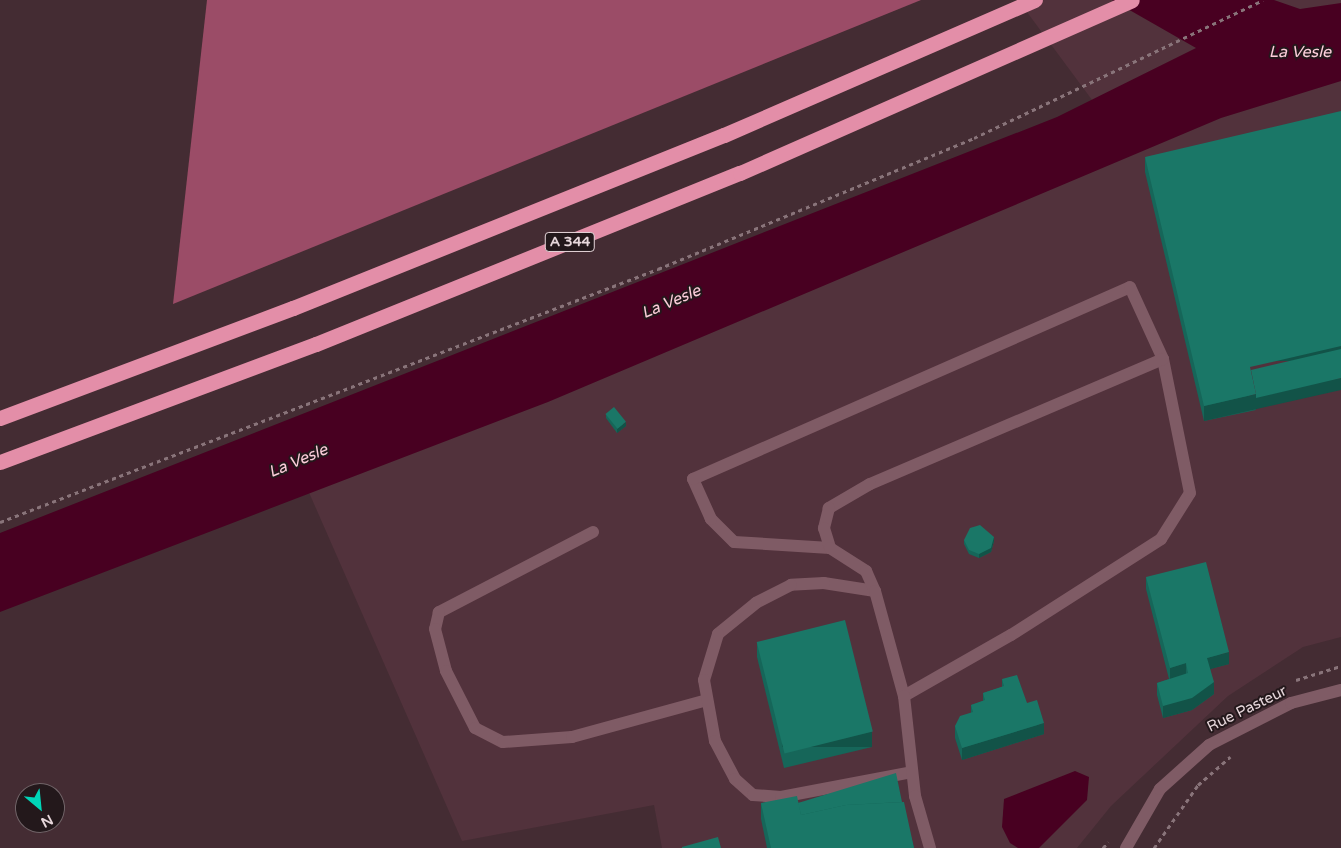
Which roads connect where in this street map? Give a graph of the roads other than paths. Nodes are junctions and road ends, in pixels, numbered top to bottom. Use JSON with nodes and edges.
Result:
{"nodes":[{"id":1,"x":1035,"y":0,"type":"edge"},
{"id":2,"x":1132,"y":0,"type":"edge"},
{"id":3,"x":1163,"y":359,"type":"junction"},
{"id":4,"x":0,"y":418,"type":"edge"},
{"id":5,"x":0,"y":462,"type":"edge"},
{"id":6,"x":593,"y":532,"type":"dead end"},
{"id":7,"x":830,"y":548,"type":"junction"},
{"id":8,"x":875,"y":591,"type":"junction"},
{"id":9,"x":1341,"y":690,"type":"edge"},
{"id":10,"x":904,"y":696,"type":"junction"},
{"id":11,"x":707,"y":700,"type":"junction"},
{"id":12,"x":912,"y":772,"type":"junction"},
{"id":13,"x":930,"y":848,"type":"edge"},
{"id":14,"x":1126,"y":848,"type":"edge"}],
"edges":[{"from":1,"to":4,"type":"highway","number":"A 344"},
{"from":2,"to":5,"type":"highway","number":"A 344"},
{"from":3,"to":7,"type":"street"},
{"from":3,"to":7,"type":"street"},
{"from":3,"to":10,"type":"street"},
{"from":6,"to":11,"type":"street"},
{"from":7,"to":8,"type":"street"},
{"from":8,"to":10,"type":"street"},
{"from":8,"to":11,"type":"street"},
{"from":9,"to":14,"type":"street","name":"Rue Pasteur"},
{"from":10,"to":12,"type":"street"},
{"from":11,"to":12,"type":"street"},
{"from":12,"to":13,"type":"street"}]}
